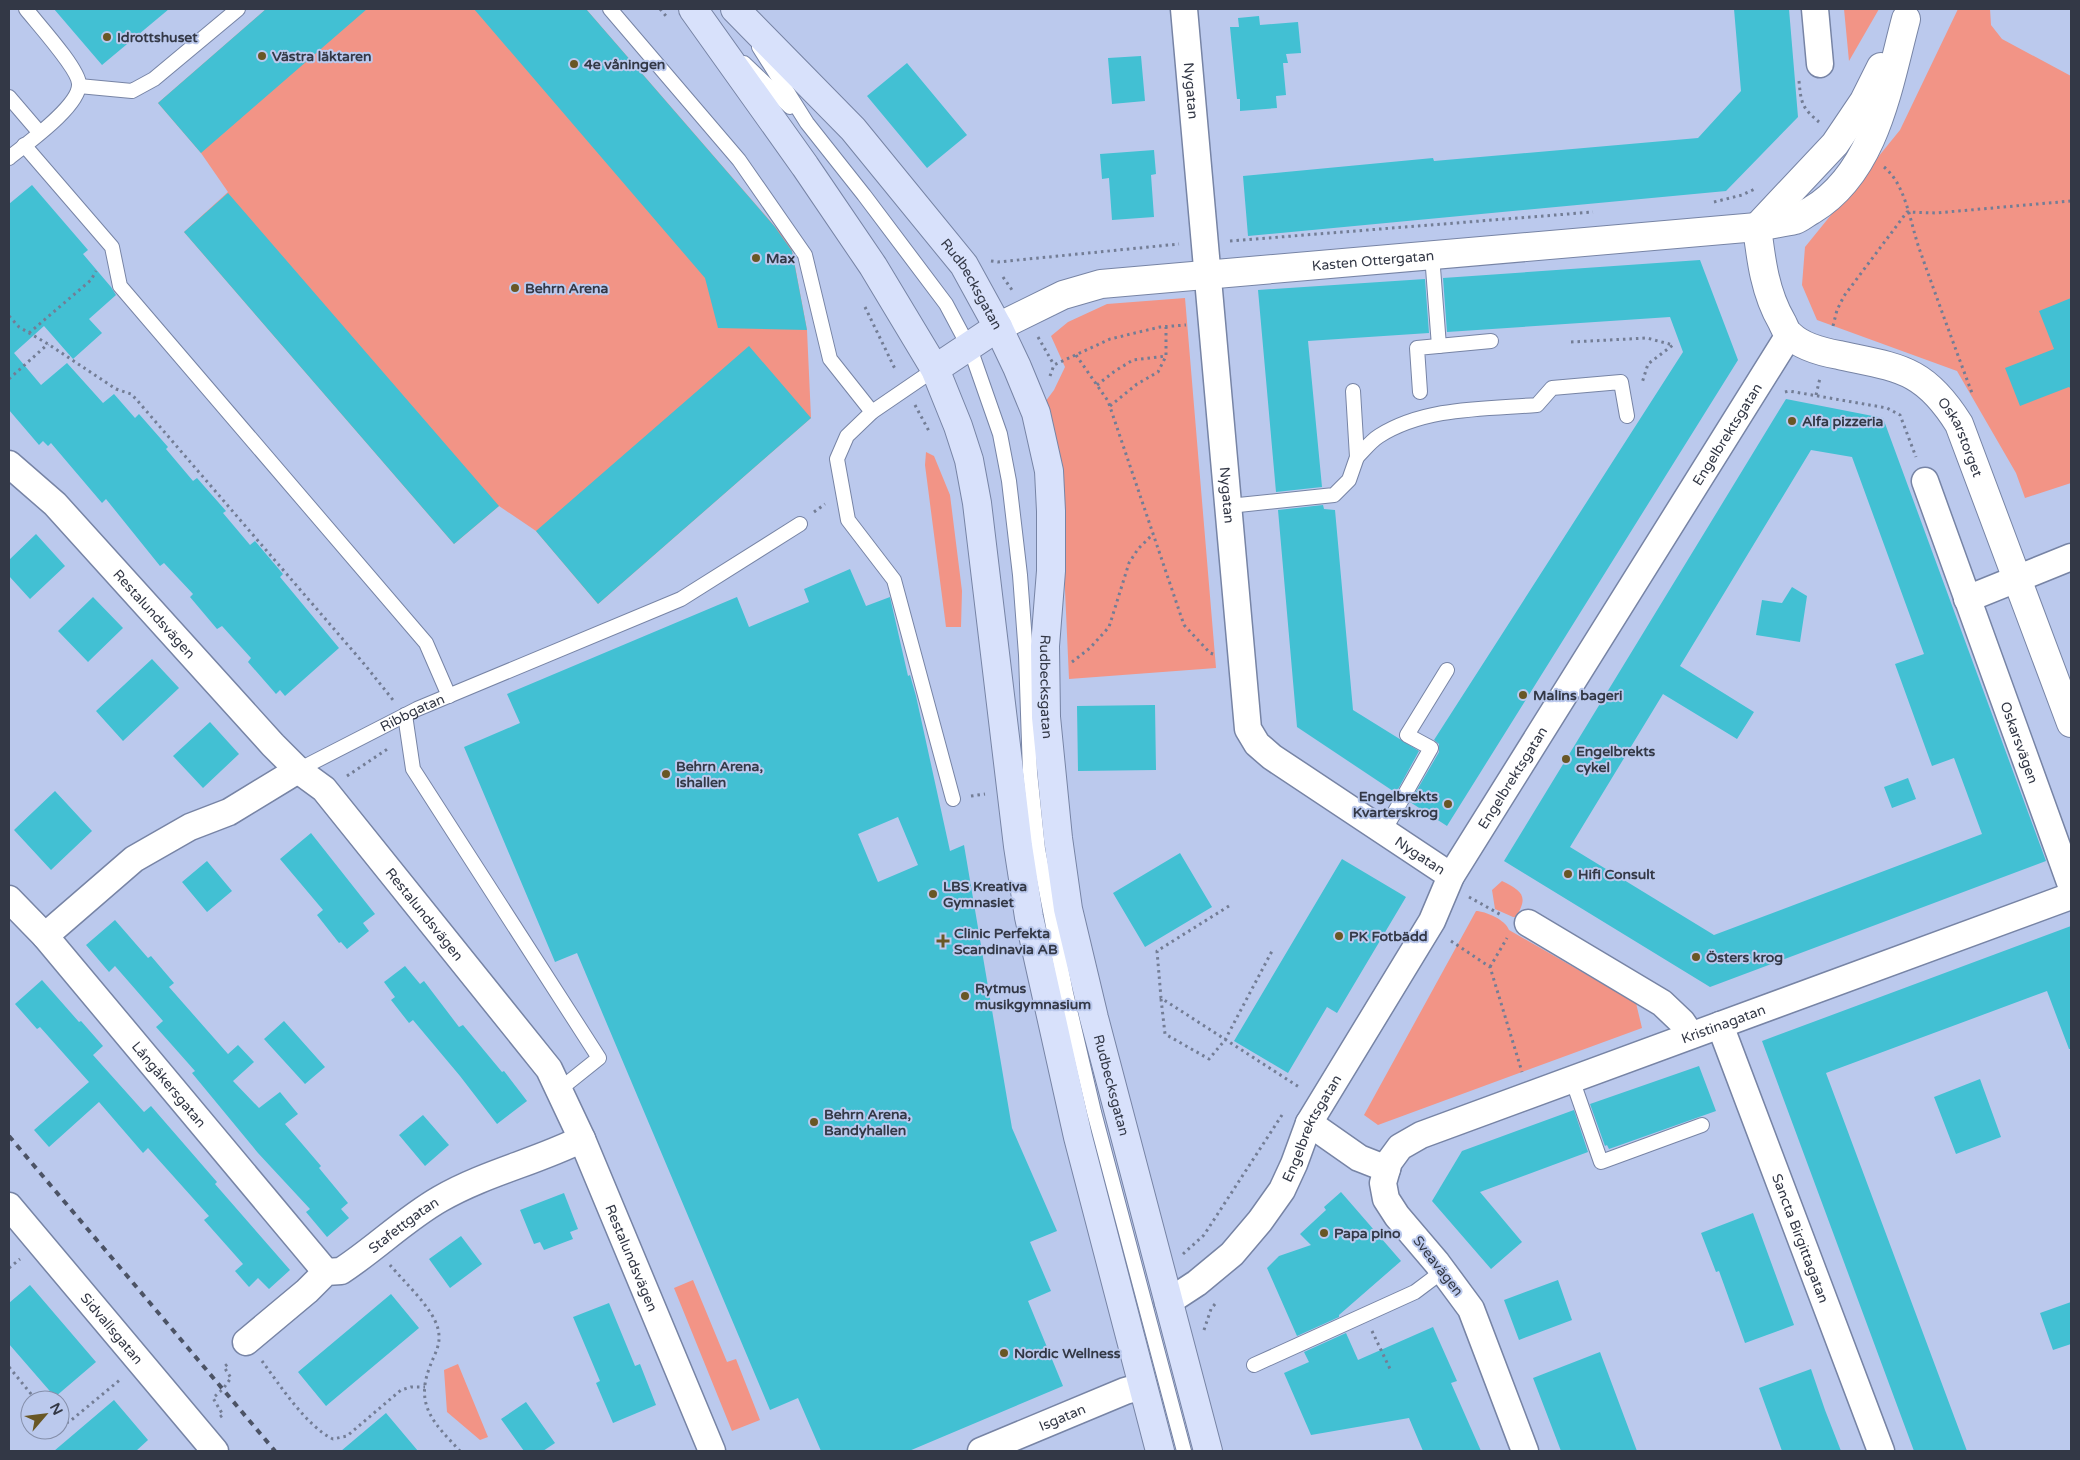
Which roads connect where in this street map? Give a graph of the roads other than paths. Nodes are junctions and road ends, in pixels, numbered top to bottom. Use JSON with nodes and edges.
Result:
{"nodes":[{"id":1,"x":26,"y":9,"type":"edge"},
{"id":2,"x":238,"y":9,"type":"edge"},
{"id":3,"x":610,"y":9,"type":"edge"},
{"id":4,"x":735,"y":9,"type":"edge"},
{"id":5,"x":1184,"y":9,"type":"edge"},
{"id":6,"x":1814,"y":9,"type":"edge"},
{"id":7,"x":1909,"y":14,"type":"edge"},
{"id":8,"x":701,"y":19,"type":"edge"},
{"id":9,"x":1820,"y":64,"type":"dead end"},
{"id":10,"x":79,"y":86,"type":"junction"},
{"id":11,"x":9,"y":96,"type":"edge"},
{"id":12,"x":807,"y":123,"type":"junction"},
{"id":13,"x":39,"y":132,"type":"junction"},
{"id":14,"x":24,"y":145,"type":"junction"},
{"id":15,"x":9,"y":158,"type":"edge"},
{"id":16,"x":1757,"y":227,"type":"junction"},
{"id":17,"x":1432,"y":255,"type":"junction"},
{"id":18,"x":1208,"y":274,"type":"junction"},
{"id":19,"x":998,"y":326,"type":"junction"},
{"id":20,"x":1789,"y":335,"type":"junction"},
{"id":21,"x":1490,"y":341,"type":"dead end"},
{"id":22,"x":968,"y":346,"type":"junction"},
{"id":23,"x":1439,"y":346,"type":"junction"},
{"id":24,"x":935,"y":369,"type":"junction"},
{"id":25,"x":1353,"y":391,"type":"dead end"},
{"id":26,"x":1420,"y":392,"type":"dead end"},
{"id":27,"x":872,"y":412,"type":"junction"},
{"id":28,"x":1627,"y":416,"type":"road end"},
{"id":29,"x":1356,"y":457,"type":"junction"},
{"id":30,"x":9,"y":464,"type":"edge"},
{"id":31,"x":1924,"y":481,"type":"road end"},
{"id":32,"x":1229,"y":506,"type":"junction"},
{"id":33,"x":800,"y":524,"type":"road end"},
{"id":34,"x":2070,"y":561,"type":"edge"},
{"id":35,"x":2018,"y":579,"type":"junction"},
{"id":36,"x":1967,"y":599,"type":"junction"},
{"id":37,"x":1447,"y":670,"type":"dead end"},
{"id":38,"x":449,"y":696,"type":"junction"},
{"id":39,"x":405,"y":715,"type":"junction"},
{"id":40,"x":2071,"y":723,"type":"edge"},
{"id":41,"x":298,"y":770,"type":"junction"},
{"id":42,"x":954,"y":799,"type":"dead end"},
{"id":43,"x":1384,"y":831,"type":"junction"},
{"id":44,"x":1451,"y":876,"type":"junction"},
{"id":45,"x":2071,"y":885,"type":"edge"},
{"id":46,"x":2071,"y":896,"type":"edge"},
{"id":47,"x":9,"y":899,"type":"edge"},
{"id":48,"x":1522,"y":923,"type":"road end"},
{"id":49,"x":45,"y":936,"type":"junction"},
{"id":50,"x":1720,"y":1025,"type":"junction"},
{"id":51,"x":1691,"y":1035,"type":"junction"},
{"id":52,"x":1572,"y":1079,"type":"junction"},
{"id":53,"x":559,"y":1090,"type":"junction"},
{"id":54,"x":1309,"y":1123,"type":"junction"},
{"id":55,"x":1702,"y":1125,"type":"dead end"},
{"id":56,"x":582,"y":1139,"type":"junction"},
{"id":57,"x":1387,"y":1169,"type":"junction"},
{"id":58,"x":9,"y":1206,"type":"edge"},
{"id":59,"x":1443,"y":1271,"type":"junction"},
{"id":60,"x":326,"y":1272,"type":"junction"},
{"id":61,"x":1168,"y":1302,"type":"junction"},
{"id":62,"x":246,"y":1342,"type":"road end"},
{"id":63,"x":1254,"y":1365,"type":"dead end"},
{"id":64,"x":1143,"y":1386,"type":"junction"},
{"id":65,"x":215,"y":1451,"type":"edge"},
{"id":66,"x":712,"y":1451,"type":"edge"},
{"id":67,"x":981,"y":1451,"type":"edge"},
{"id":68,"x":1160,"y":1451,"type":"edge"},
{"id":69,"x":1184,"y":1451,"type":"edge"},
{"id":70,"x":1208,"y":1451,"type":"edge"},
{"id":71,"x":1525,"y":1451,"type":"edge"},
{"id":72,"x":1880,"y":1451,"type":"edge"}],
"edges":[{"from":1,"to":10,"type":"lane"},
{"from":2,"to":10,"type":"lane"},
{"from":3,"to":27,"type":"lane"},
{"from":4,"to":12,"type":"lane"},
{"from":4,"to":19,"type":"main road","name":"Rudbecksgatan"},
{"from":5,"to":18,"type":"street","name":"Nygatan"},
{"from":6,"to":9,"type":"street"},
{"from":7,"to":16,"type":"street"},
{"from":8,"to":12,"type":"lane"},
{"from":8,"to":24,"type":"main road"},
{"from":10,"to":13,"type":"lane"},
{"from":11,"to":13,"type":"lane"},
{"from":12,"to":22,"type":"lane"},
{"from":13,"to":14,"type":"lane"},
{"from":14,"to":15,"type":"lane"},
{"from":14,"to":38,"type":"lane"},
{"from":16,"to":17,"type":"street","name":"Kasten Ottergatan"},
{"from":16,"to":20,"type":"street"},
{"from":17,"to":18,"type":"street","name":"Kasten Ottergatan"},
{"from":17,"to":23,"type":"lane"},
{"from":18,"to":19,"type":"street","name":"Kasten Ottergatan"},
{"from":18,"to":32,"type":"street","name":"Nygatan"},
{"from":19,"to":22,"type":"main road"},
{"from":19,"to":61,"type":"main road","name":"Rudbecksgatan"},
{"from":20,"to":35,"type":"street","name":"Oskarstorget"},
{"from":20,"to":44,"type":"street","name":"Engelbrektsgatan"},
{"from":21,"to":23,"type":"lane"},
{"from":22,"to":24,"type":"main road"},
{"from":22,"to":69,"type":"lane"},
{"from":23,"to":26,"type":"lane"},
{"from":24,"to":27,"type":"lane"},
{"from":24,"to":64,"type":"main road"},
{"from":25,"to":29,"type":"lane"},
{"from":27,"to":42,"type":"lane"},
{"from":28,"to":29,"type":"lane"},
{"from":29,"to":32,"type":"lane"},
{"from":30,"to":41,"type":"street","name":"Restalundsvägen"},
{"from":31,"to":36,"type":"street","name":"Oskarsvägen"},
{"from":32,"to":43,"type":"street","name":"Nygatan"},
{"from":33,"to":38,"type":"lane","name":"Ribbgatan"},
{"from":34,"to":35,"type":"street"},
{"from":35,"to":36,"type":"street"},
{"from":35,"to":40,"type":"street"},
{"from":36,"to":45,"type":"street","name":"Oskarsvägen"},
{"from":37,"to":43,"type":"lane"},
{"from":38,"to":39,"type":"lane","name":"Ribbgatan"},
{"from":39,"to":41,"type":"lane","name":"Ribbgatan"},
{"from":39,"to":53,"type":"lane"},
{"from":41,"to":49,"type":"street","name":"Ribbgatan"},
{"from":41,"to":53,"type":"street","name":"Restalundsvägen"},
{"from":43,"to":44,"type":"street","name":"Nygatan"},
{"from":44,"to":54,"type":"street","name":"Engelbrektsgatan"},
{"from":46,"to":50,"type":"street","name":"Kristinagatan"},
{"from":47,"to":49,"type":"street","name":"Långåkersgatan"},
{"from":48,"to":51,"type":"street"},
{"from":49,"to":60,"type":"street","name":"Långåkersgatan"},
{"from":50,"to":51,"type":"street","name":"Kristinagatan"},
{"from":50,"to":72,"type":"street","name":"Sancta Birgittagatan"},
{"from":51,"to":52,"type":"street","name":"Kristinagatan"},
{"from":52,"to":55,"type":"lane"},
{"from":52,"to":57,"type":"street","name":"Kristinagatan"},
{"from":53,"to":56,"type":"street","name":"Restalundsvägen"},
{"from":54,"to":57,"type":"street"},
{"from":54,"to":61,"type":"street","name":"Engelbrektsgatan"},
{"from":56,"to":60,"type":"street","name":"Stafettgatan"},
{"from":56,"to":66,"type":"street","name":"Restalundsvägen"},
{"from":57,"to":59,"type":"street","name":"Sveavägen"},
{"from":58,"to":65,"type":"street","name":"Sidvallsgatan"},
{"from":59,"to":63,"type":"lane"},
{"from":59,"to":71,"type":"street","name":"Sveavägen"},
{"from":60,"to":62,"type":"street","name":"Stafettgatan"},
{"from":61,"to":70,"type":"main road","name":"Rudbecksgatan"},
{"from":64,"to":67,"type":"street","name":"Isgatan"},
{"from":64,"to":68,"type":"main road"}]}
